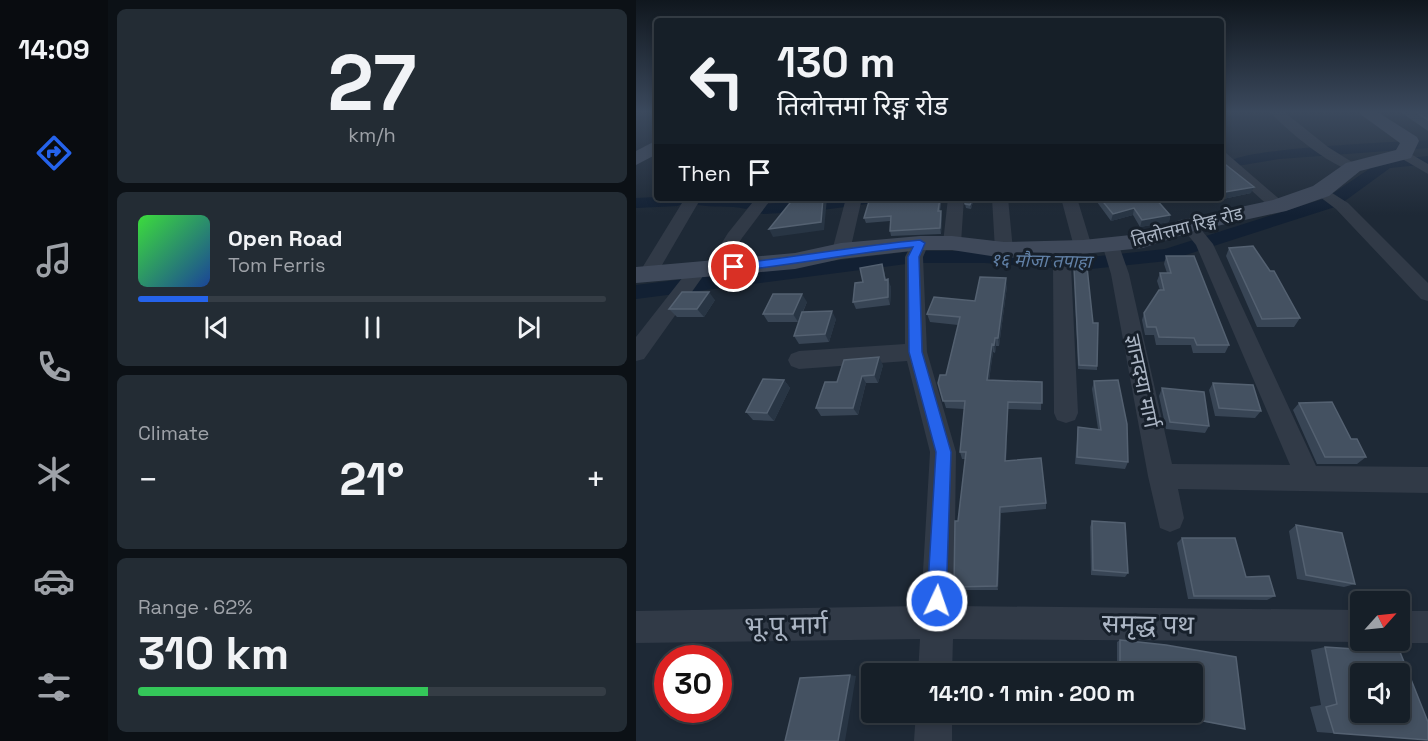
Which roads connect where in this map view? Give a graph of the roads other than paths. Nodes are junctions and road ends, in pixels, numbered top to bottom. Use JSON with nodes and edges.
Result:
{"nodes":[{"id":1,"x":1318,"y":146,"type":"edge"},
{"id":2,"x":1401,"y":146,"type":"edge"},
{"id":3,"x":654,"y":148,"type":"edge"},
{"id":4,"x":1406,"y":150,"type":"junction"},
{"id":5,"x":636,"y":159,"type":"edge"},
{"id":6,"x":1224,"y":159,"type":"edge"},
{"id":7,"x":1352,"y":166,"type":"junction"},
{"id":8,"x":1428,"y":170,"type":"edge"},
{"id":9,"x":1321,"y":191,"type":"junction"},
{"id":10,"x":691,"y":201,"type":"edge"},
{"id":11,"x":762,"y":201,"type":"edge"},
{"id":12,"x":956,"y":201,"type":"edge"},
{"id":13,"x":1000,"y":201,"type":"edge"},
{"id":14,"x":1070,"y":201,"type":"edge"},
{"id":15,"x":853,"y":202,"type":"edge"},
{"id":16,"x":1278,"y":206,"type":"junction"},
{"id":17,"x":1188,"y":226,"type":"junction"},
{"id":18,"x":920,"y":243,"type":"junction"},
{"id":19,"x":952,"y":243,"type":"junction"},
{"id":20,"x":1111,"y":244,"type":"junction"},
{"id":21,"x":1083,"y":247,"type":"junction"},
{"id":22,"x":1004,"y":249,"type":"junction"},
{"id":23,"x":841,"y":251,"type":"junction"},
{"id":24,"x":1059,"y":257,"type":"junction"},
{"id":25,"x":706,"y":271,"type":"junction"},
{"id":26,"x":642,"y":274,"type":"edge"},
{"id":27,"x":1428,"y":294,"type":"edge"},
{"id":28,"x":636,"y":352,"type":"edge"},
{"id":29,"x":916,"y":352,"type":"junction"},
{"id":30,"x":799,"y":360,"type":"dead end"},
{"id":31,"x":1066,"y":413,"type":"dead end"},
{"id":32,"x":1161,"y":476,"type":"junction"},
{"id":33,"x":1308,"y":477,"type":"junction"},
{"id":34,"x":1428,"y":480,"type":"edge"},
{"id":35,"x":1170,"y":518,"type":"dead end"},
{"id":36,"x":936,"y":622,"type":"junction"},
{"id":37,"x":1350,"y":626,"type":"edge"},
{"id":38,"x":636,"y":627,"type":"edge"},
{"id":39,"x":1410,"y":627,"type":"edge"},
{"id":40,"x":1428,"y":627,"type":"edge"},
{"id":41,"x":935,"y":663,"type":"edge"},
{"id":42,"x":934,"y":723,"type":"edge"},
{"id":43,"x":933,"y":741,"type":"edge"}],
"edges":[{"from":1,"to":7,"type":"street"},
{"from":2,"to":4,"type":"street"},
{"from":3,"to":5,"type":"street"},
{"from":4,"to":7,"type":"street","name":"तिलोत्तमा रिङ्ग रोड"},
{"from":4,"to":8,"type":"street"},
{"from":6,"to":16,"type":"street"},
{"from":7,"to":9,"type":"street","name":"तिलोत्तमा रिङ्ग रोड"},
{"from":9,"to":16,"type":"street","name":"तिलोत्तमा रिङ्ग रोड"},
{"from":9,"to":27,"type":"street"},
{"from":10,"to":26,"type":"street"},
{"from":11,"to":25,"type":"street"},
{"from":12,"to":19,"type":"street"},
{"from":13,"to":22,"type":"street"},
{"from":14,"to":21,"type":"street"},
{"from":15,"to":23,"type":"street"},
{"from":16,"to":17,"type":"street","name":"तिलोत्तमा रिङ्ग रोड"},
{"from":17,"to":20,"type":"street","name":"तिलोत्तमा रिङ्ग रोड"},
{"from":17,"to":33,"type":"street"},
{"from":18,"to":19,"type":"street","name":"तिलोत्तमा रिङ्ग रोड"},
{"from":18,"to":23,"type":"street","name":"तिलोत्तमा रिङ्ग रोड"},
{"from":18,"to":29,"type":"street"},
{"from":19,"to":22,"type":"street","name":"तिलोत्तमा रिङ्ग रोड"},
{"from":20,"to":21,"type":"street","name":"तिलोत्तमा रिङ्ग रोड"},
{"from":20,"to":32,"type":"street","name":"ज्ञानदया मार्ग"},
{"from":21,"to":24,"type":"street","name":"तिलोत्तमा रिङ्ग रोड"},
{"from":22,"to":24,"type":"street","name":"तिलोत्तमा रिङ्ग रोड"},
{"from":23,"to":25,"type":"street","name":"तिलोत्तमा रिङ्ग रोड"},
{"from":24,"to":31,"type":"street"},
{"from":25,"to":26,"type":"street","name":"तिलोत्तमा रिङ्ग रोड"},
{"from":25,"to":28,"type":"street"},
{"from":29,"to":30,"type":"street"},
{"from":29,"to":36,"type":"street"},
{"from":32,"to":33,"type":"street"},
{"from":32,"to":35,"type":"street","name":"ज्ञानदया मार्ग"},
{"from":33,"to":34,"type":"street"},
{"from":36,"to":37,"type":"street","name":"समृद्ध पथ"},
{"from":36,"to":38,"type":"street","name":"भू.पू मार्ग"},
{"from":36,"to":41,"type":"street"},
{"from":39,"to":40,"type":"street"},
{"from":42,"to":43,"type":"street"}]}
